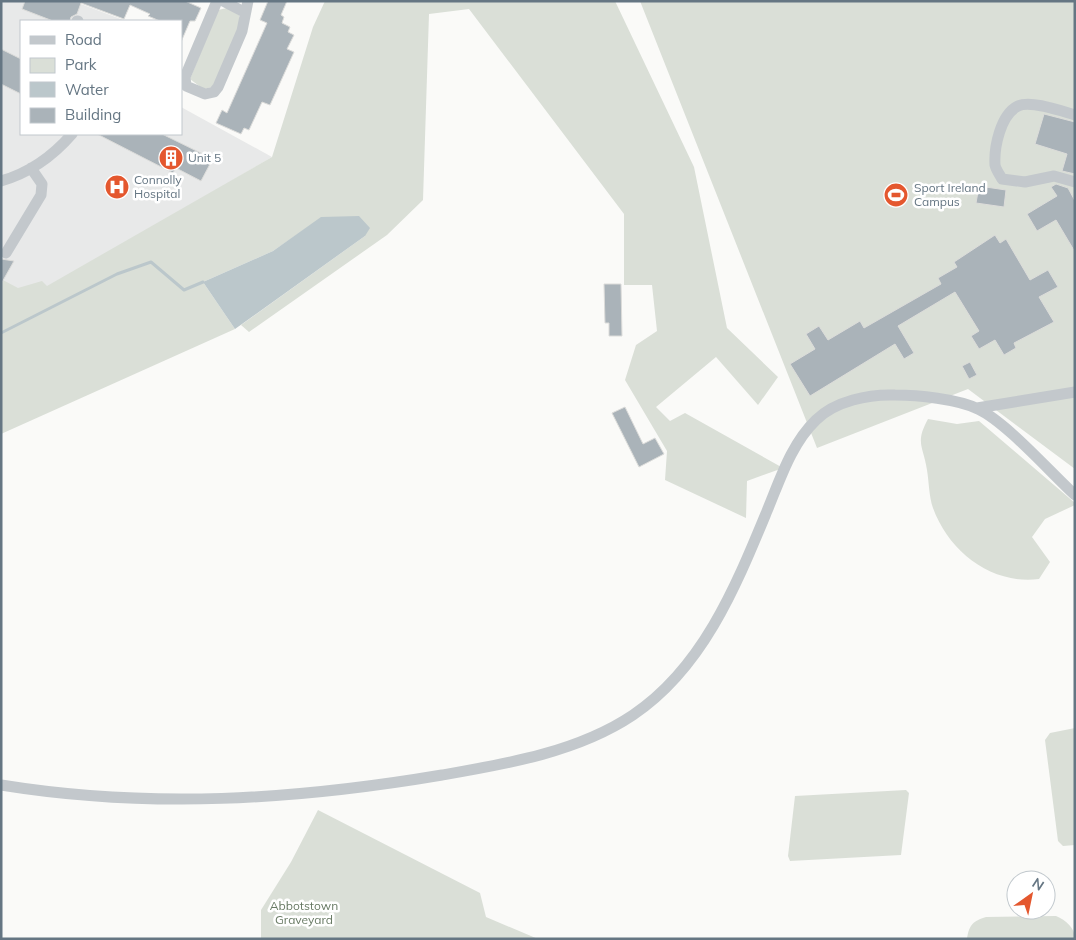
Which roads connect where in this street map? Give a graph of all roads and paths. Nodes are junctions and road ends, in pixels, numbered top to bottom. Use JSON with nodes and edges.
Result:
{"nodes":[{"id":1,"x":217,"y":1,"type":"edge"},
{"id":2,"x":223,"y":1,"type":"edge"},
{"id":3,"x":246,"y":7,"type":"edge"},
{"id":4,"x":1075,"y":115,"type":"edge"},
{"id":5,"x":71,"y":135,"type":"edge"},
{"id":6,"x":31,"y":168,"type":"junction"},
{"id":7,"x":1,"y":181,"type":"edge"},
{"id":8,"x":1075,"y":182,"type":"edge"},
{"id":9,"x":6,"y":253,"type":"dead end"},
{"id":10,"x":1075,"y":392,"type":"edge"},
{"id":11,"x":978,"y":408,"type":"junction"},
{"id":12,"x":1075,"y":495,"type":"edge"},
{"id":13,"x":1,"y":785,"type":"edge"}],
"edges":[{"from":1,"to":3,"type":"street"},
{"from":2,"to":3,"type":"street"},
{"from":4,"to":8,"type":"street"},
{"from":5,"to":6,"type":"street"},
{"from":6,"to":7,"type":"street"},
{"from":6,"to":9,"type":"street"},
{"from":10,"to":11,"type":"street"},
{"from":11,"to":12,"type":"street"},
{"from":11,"to":13,"type":"street"}]}
